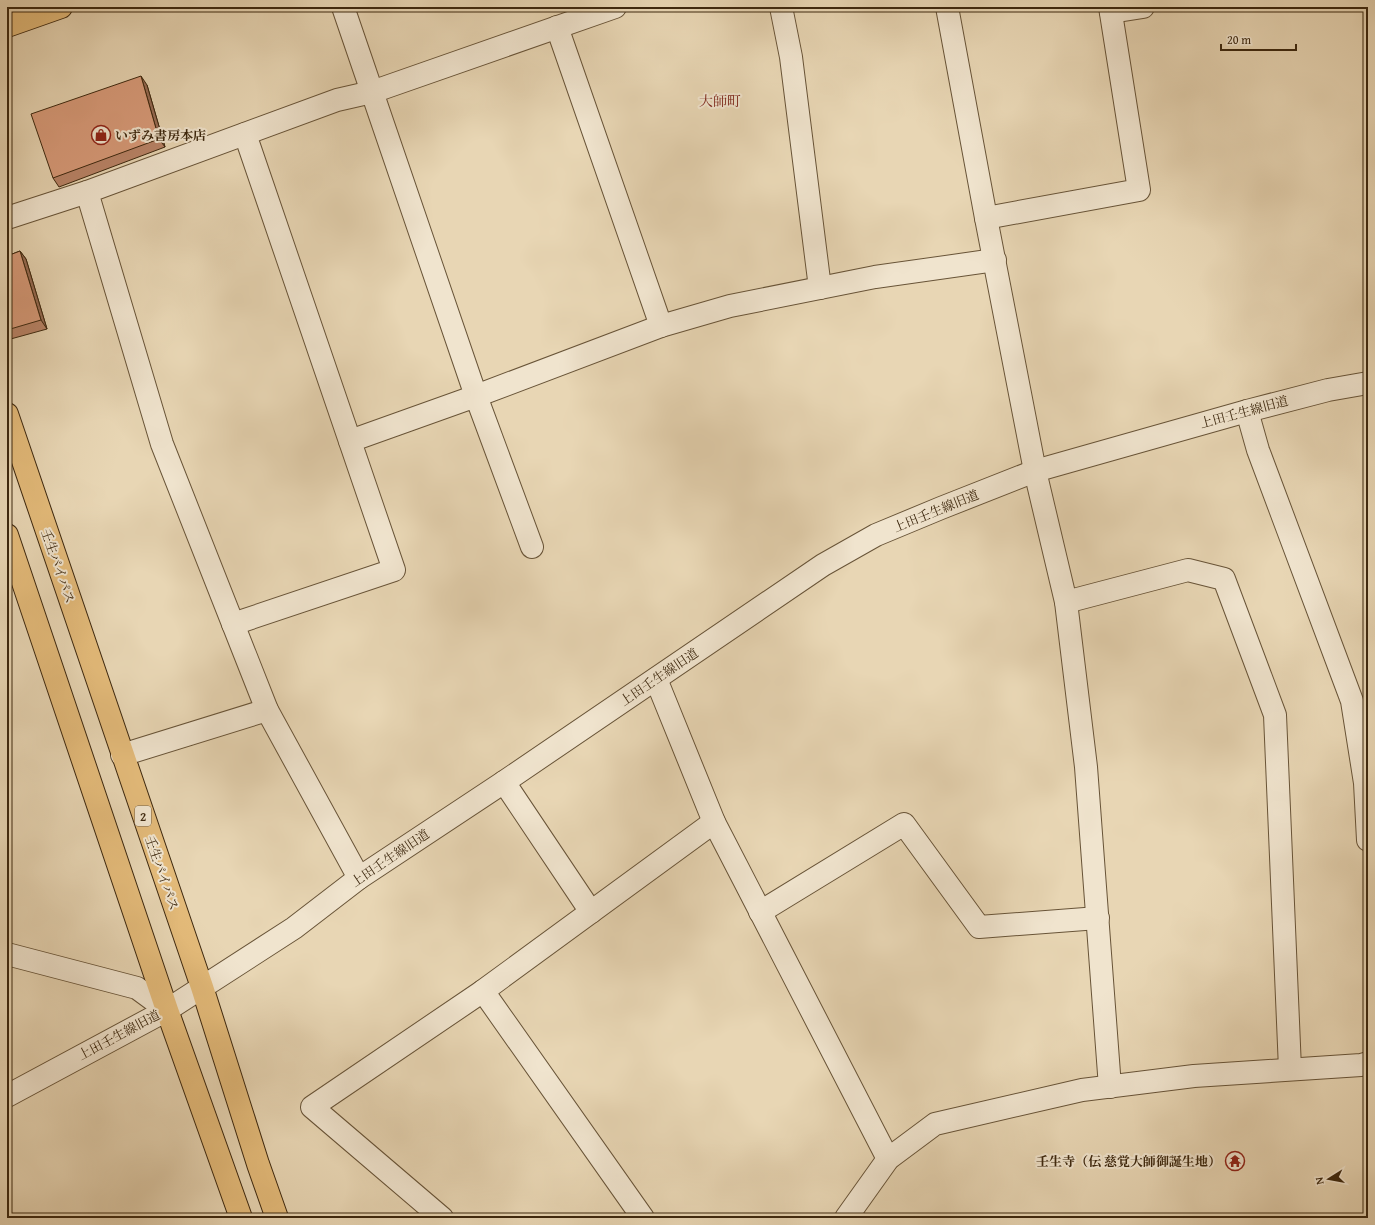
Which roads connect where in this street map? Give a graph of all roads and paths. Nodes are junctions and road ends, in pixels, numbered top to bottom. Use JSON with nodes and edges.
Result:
{"nodes":[{"id":1,"x":61,"y":7,"type":"edge"},
{"id":2,"x":343,"y":7,"type":"edge"},
{"id":3,"x":615,"y":7,"type":"edge"},
{"id":4,"x":781,"y":7,"type":"edge"},
{"id":5,"x":947,"y":7,"type":"edge"},
{"id":6,"x":1144,"y":7,"type":"edge"},
{"id":7,"x":1110,"y":10,"type":"edge"},
{"id":8,"x":7,"y":26,"type":"edge"},
{"id":9,"x":557,"y":27,"type":"junction"},
{"id":10,"x":372,"y":92,"type":"junction"},
{"id":11,"x":245,"y":134,"type":"junction"},
{"id":12,"x":87,"y":192,"type":"junction"},
{"id":13,"x":7,"y":218,"type":"edge"},
{"id":14,"x":986,"y":218,"type":"junction"},
{"id":15,"x":995,"y":260,"type":"junction"},
{"id":16,"x":820,"y":288,"type":"junction"},
{"id":17,"x":661,"y":326,"type":"junction"},
{"id":18,"x":1368,"y":383,"type":"edge"},
{"id":19,"x":476,"y":396,"type":"junction"},
{"id":20,"x":1247,"y":411,"type":"junction"},
{"id":21,"x":7,"y":414,"type":"edge"},
{"id":22,"x":350,"y":441,"type":"junction"},
{"id":23,"x":1035,"y":471,"type":"junction"},
{"id":24,"x":7,"y":535,"type":"edge"},
{"id":25,"x":532,"y":547,"type":"dead end"},
{"id":26,"x":1066,"y":602,"type":"junction"},
{"id":27,"x":233,"y":624,"type":"junction"},
{"id":28,"x":656,"y":679,"type":"junction"},
{"id":29,"x":266,"y":710,"type":"junction"},
{"id":30,"x":122,"y":755,"type":"junction"},
{"id":31,"x":504,"y":782,"type":"junction"},
{"id":32,"x":714,"y":822,"type":"junction"},
{"id":33,"x":1368,"y":840,"type":"edge"},
{"id":34,"x":359,"y":878,"type":"junction"},
{"id":35,"x":591,"y":912,"type":"junction"},
{"id":36,"x":760,"y":912,"type":"junction"},
{"id":37,"x":1098,"y":918,"type":"junction"},
{"id":38,"x":7,"y":954,"type":"edge"},
{"id":39,"x":202,"y":987,"type":"junction"},
{"id":40,"x":482,"y":991,"type":"junction"},
{"id":41,"x":167,"y":1010,"type":"junction"},
{"id":42,"x":1368,"y":1063,"type":"edge"},
{"id":43,"x":1290,"y":1069,"type":"junction"},
{"id":44,"x":1110,"y":1087,"type":"junction"},
{"id":45,"x":7,"y":1096,"type":"edge"},
{"id":46,"x":888,"y":1159,"type":"junction"},
{"id":47,"x":241,"y":1218,"type":"edge"},
{"id":48,"x":277,"y":1218,"type":"edge"},
{"id":49,"x":442,"y":1218,"type":"edge"},
{"id":50,"x":643,"y":1218,"type":"edge"},
{"id":51,"x":846,"y":1218,"type":"edge"}],
"edges":[{"from":1,"to":8,"type":"main road"},
{"from":2,"to":10,"type":"street"},
{"from":3,"to":9,"type":"street"},
{"from":4,"to":16,"type":"street"},
{"from":5,"to":14,"type":"street"},
{"from":6,"to":7,"type":"street"},
{"from":7,"to":14,"type":"street"},
{"from":9,"to":10,"type":"street"},
{"from":9,"to":17,"type":"street"},
{"from":10,"to":11,"type":"street"},
{"from":10,"to":19,"type":"street"},
{"from":11,"to":12,"type":"street"},
{"from":11,"to":22,"type":"street"},
{"from":12,"to":13,"type":"street"},
{"from":12,"to":27,"type":"street"},
{"from":14,"to":15,"type":"street"},
{"from":15,"to":16,"type":"street"},
{"from":15,"to":23,"type":"street"},
{"from":16,"to":17,"type":"street"},
{"from":17,"to":19,"type":"street"},
{"from":18,"to":20,"type":"street","name":"上田壬生線旧道"},
{"from":19,"to":22,"type":"street"},
{"from":19,"to":25,"type":"street"},
{"from":20,"to":23,"type":"street","name":"上田壬生線旧道"},
{"from":20,"to":33,"type":"street"},
{"from":21,"to":30,"type":"main road","name":"壬生バイパス","number":"2"},
{"from":22,"to":27,"type":"street"},
{"from":23,"to":26,"type":"street"},
{"from":23,"to":28,"type":"street","name":"上田壬生線旧道"},
{"from":24,"to":41,"type":"main road"},
{"from":26,"to":37,"type":"street"},
{"from":26,"to":43,"type":"street"},
{"from":27,"to":29,"type":"street"},
{"from":28,"to":31,"type":"street","name":"上田壬生線旧道"},
{"from":28,"to":32,"type":"street"},
{"from":29,"to":30,"type":"street"},
{"from":29,"to":34,"type":"street"},
{"from":30,"to":39,"type":"main road","name":"壬生バイパス","number":"2"},
{"from":31,"to":34,"type":"street","name":"上田壬生線旧道"},
{"from":31,"to":35,"type":"street"},
{"from":32,"to":35,"type":"street"},
{"from":32,"to":36,"type":"street"},
{"from":34,"to":39,"type":"street","name":"上田壬生線旧道"},
{"from":35,"to":40,"type":"street"},
{"from":36,"to":37,"type":"street"},
{"from":36,"to":46,"type":"street"},
{"from":37,"to":44,"type":"street"},
{"from":38,"to":41,"type":"street"},
{"from":39,"to":41,"type":"street","name":"上田壬生線旧道"},
{"from":39,"to":48,"type":"main road","name":"壬生バイパス","number":"2"},
{"from":40,"to":49,"type":"street"},
{"from":40,"to":50,"type":"street"},
{"from":41,"to":45,"type":"street","name":"上田壬生線旧道"},
{"from":41,"to":47,"type":"main road"},
{"from":42,"to":43,"type":"street"},
{"from":43,"to":44,"type":"street"},
{"from":44,"to":46,"type":"street"},
{"from":46,"to":51,"type":"street"}]}
